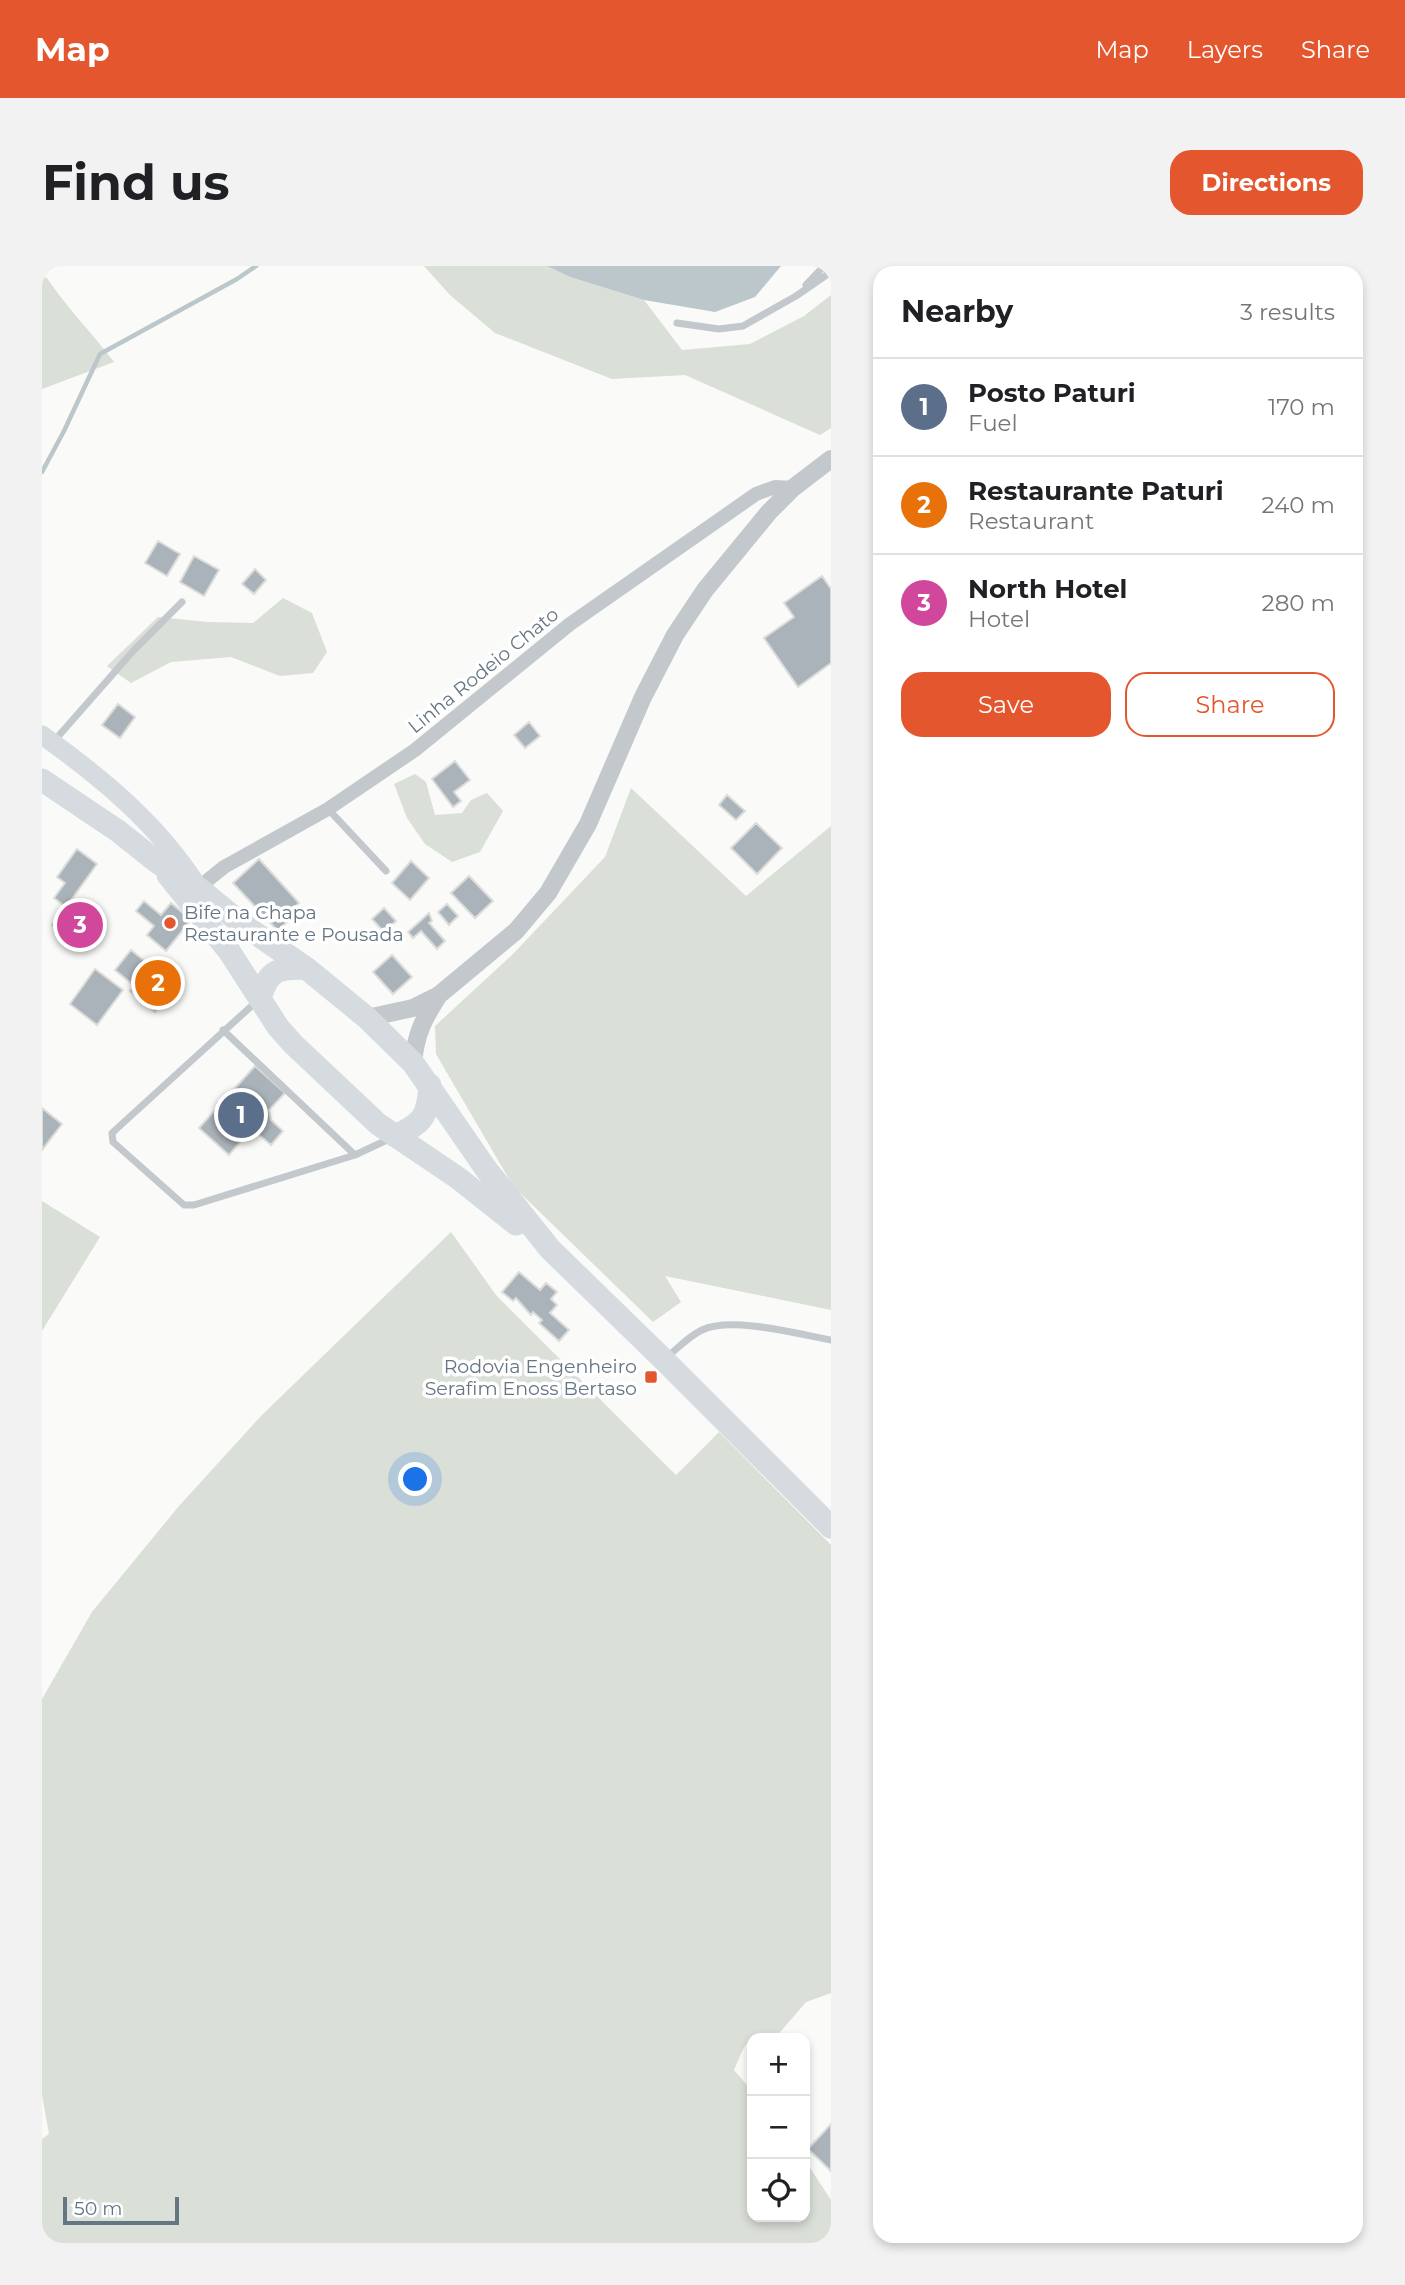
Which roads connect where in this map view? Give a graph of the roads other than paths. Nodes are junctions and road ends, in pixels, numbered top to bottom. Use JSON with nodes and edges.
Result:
{"nodes":[{"id":1,"x":824,"y":266,"type":"edge"},
{"id":2,"x":831,"y":272,"type":"edge"},
{"id":3,"x":796,"y":296,"type":"junction"},
{"id":4,"x":677,"y":323,"type":"dead end"},
{"id":5,"x":831,"y":458,"type":"edge"},
{"id":6,"x":793,"y":488,"type":"junction"},
{"id":7,"x":182,"y":602,"type":"dead end"},
{"id":8,"x":47,"y":739,"type":"edge"},
{"id":9,"x":42,"y":780,"type":"edge"},
{"id":10,"x":328,"y":808,"type":"junction"},
{"id":11,"x":157,"y":862,"type":"junction"},
{"id":12,"x":386,"y":871,"type":"dead end"},
{"id":13,"x":198,"y":888,"type":"junction"},
{"id":14,"x":306,"y":968,"type":"junction"},
{"id":15,"x":439,"y":995,"type":"junction"},
{"id":16,"x":260,"y":998,"type":"junction"},
{"id":17,"x":367,"y":1018,"type":"junction"},
{"id":18,"x":223,"y":1030,"type":"junction"},
{"id":19,"x":413,"y":1063,"type":"junction"},
{"id":20,"x":430,"y":1085,"type":"junction"},
{"id":21,"x":395,"y":1136,"type":"junction"},
{"id":22,"x":355,"y":1156,"type":"junction"},
{"id":23,"x":550,"y":1249,"type":"junction"},
{"id":24,"x":831,"y":1339,"type":"edge"},
{"id":25,"x":664,"y":1360,"type":"junction"},
{"id":26,"x":831,"y":1527,"type":"edge"}],
"edges":[{"from":1,"to":3,"type":"lane"},
{"from":2,"to":3,"type":"lane"},
{"from":3,"to":4,"type":"lane"},
{"from":5,"to":6,"type":"street"},
{"from":6,"to":10,"type":"street","name":"Linha Rodeio Chato"},
{"from":6,"to":15,"type":"street"},
{"from":7,"to":8,"type":"lane"},
{"from":8,"to":13,"type":"main road"},
{"from":9,"to":11,"type":"highway"},
{"from":10,"to":12,"type":"lane"},
{"from":10,"to":13,"type":"street","name":"Linha Rodeio Chato"},
{"from":11,"to":13,"type":"highway"},
{"from":11,"to":16,"type":"highway"},
{"from":13,"to":14,"type":"highway"},
{"from":14,"to":16,"type":"highway"},
{"from":14,"to":17,"type":"highway"},
{"from":15,"to":17,"type":"street"},
{"from":15,"to":19,"type":"street"},
{"from":16,"to":18,"type":"lane"},
{"from":16,"to":21,"type":"highway"},
{"from":17,"to":19,"type":"highway"},
{"from":18,"to":22,"type":"lane"},
{"from":18,"to":22,"type":"lane"},
{"from":19,"to":20,"type":"highway"},
{"from":20,"to":21,"type":"highway"},
{"from":20,"to":23,"type":"highway"},
{"from":21,"to":22,"type":"lane"},
{"from":21,"to":23,"type":"highway"},
{"from":23,"to":25,"type":"highway"},
{"from":24,"to":25,"type":"lane"},
{"from":25,"to":26,"type":"highway"}]}
